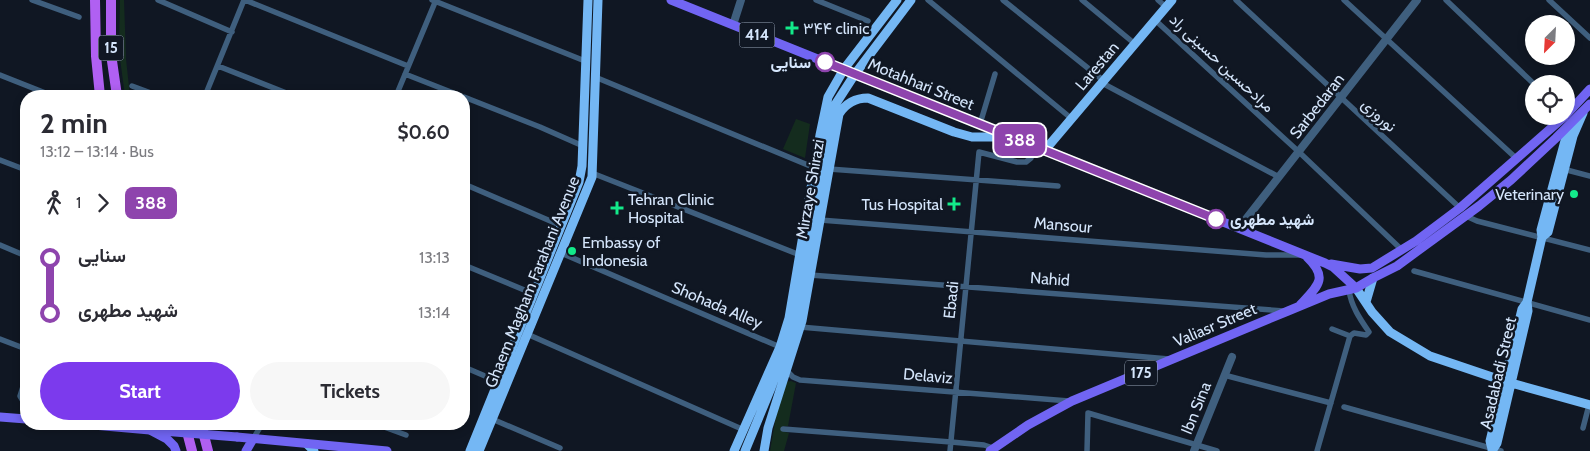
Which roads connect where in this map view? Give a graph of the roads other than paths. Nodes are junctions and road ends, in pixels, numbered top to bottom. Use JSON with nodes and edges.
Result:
{"nodes":[{"id":1,"x":32,"y":0,"type":"edge"},
{"id":2,"x":95,"y":0,"type":"edge"},
{"id":3,"x":111,"y":0,"type":"edge"},
{"id":4,"x":158,"y":0,"type":"edge"},
{"id":5,"x":245,"y":0,"type":"edge"},
{"id":6,"x":434,"y":0,"type":"edge"},
{"id":7,"x":588,"y":0,"type":"edge"},
{"id":8,"x":598,"y":0,"type":"edge"},
{"id":9,"x":671,"y":0,"type":"edge"},
{"id":10,"x":741,"y":0,"type":"edge"},
{"id":11,"x":816,"y":0,"type":"edge"},
{"id":12,"x":897,"y":0,"type":"edge"},
{"id":13,"x":911,"y":0,"type":"edge"},
{"id":14,"x":928,"y":0,"type":"edge"},
{"id":15,"x":1003,"y":0,"type":"edge"},
{"id":16,"x":1082,"y":0,"type":"edge"},
{"id":17,"x":1158,"y":0,"type":"edge"},
{"id":18,"x":1236,"y":0,"type":"edge"},
{"id":19,"x":1344,"y":0,"type":"edge"},
{"id":20,"x":1417,"y":0,"type":"edge"},
{"id":21,"x":1446,"y":0,"type":"edge"},
{"id":22,"x":1549,"y":0,"type":"edge"},
{"id":23,"x":1169,"y":3,"type":"edge"},
{"id":24,"x":79,"y":17,"type":"dead end"},
{"id":25,"x":1155,"y":20,"type":"junction"},
{"id":26,"x":868,"y":22,"type":"dead end"},
{"id":27,"x":733,"y":25,"type":"junction"},
{"id":28,"x":232,"y":32,"type":"junction"},
{"id":29,"x":1590,"y":38,"type":"edge"},
{"id":30,"x":1387,"y":39,"type":"junction"},
{"id":31,"x":1135,"y":44,"type":"junction"},
{"id":32,"x":586,"y":61,"type":"junction"},
{"id":33,"x":218,"y":66,"type":"junction"},
{"id":34,"x":408,"y":66,"type":"junction"},
{"id":35,"x":844,"y":69,"type":"junction"},
{"id":36,"x":405,"y":74,"type":"junction"},
{"id":37,"x":855,"y":74,"type":"junction"},
{"id":38,"x":995,"y":74,"type":"dead end"},
{"id":39,"x":0,"y":75,"type":"edge"},
{"id":40,"x":1525,"y":75,"type":"edge"},
{"id":41,"x":595,"y":77,"type":"junction"},
{"id":42,"x":1103,"y":82,"type":"junction"},
{"id":43,"x":132,"y":86,"type":"dead end"},
{"id":44,"x":1590,"y":89,"type":"edge"},
{"id":45,"x":38,"y":90,"type":"edge"},
{"id":46,"x":99,"y":90,"type":"edge"},
{"id":47,"x":116,"y":90,"type":"edge"},
{"id":48,"x":142,"y":90,"type":"edge"},
{"id":49,"x":208,"y":90,"type":"edge"},
{"id":50,"x":279,"y":90,"type":"edge"},
{"id":51,"x":398,"y":90,"type":"edge"},
{"id":52,"x":445,"y":90,"type":"edge"},
{"id":53,"x":1340,"y":98,"type":"junction"},
{"id":54,"x":470,"y":100,"type":"edge"},
{"id":55,"x":1575,"y":105,"type":"edge"},
{"id":56,"x":1590,"y":105,"type":"edge"},
{"id":57,"x":1072,"y":119,"type":"junction"},
{"id":58,"x":980,"y":124,"type":"junction"},
{"id":59,"x":1555,"y":125,"type":"edge"},
{"id":60,"x":1568,"y":126,"type":"junction"},
{"id":61,"x":1013,"y":137,"type":"junction"},
{"id":62,"x":1024,"y":142,"type":"junction"},
{"id":63,"x":1551,"y":143,"type":"junction"},
{"id":64,"x":1564,"y":144,"type":"junction"},
{"id":65,"x":583,"y":146,"type":"junction"},
{"id":66,"x":1045,"y":150,"type":"junction"},
{"id":67,"x":1299,"y":152,"type":"junction"},
{"id":68,"x":1517,"y":159,"type":"junction"},
{"id":69,"x":0,"y":160,"type":"edge"},
{"id":70,"x":20,"y":168,"type":"edge"},
{"id":71,"x":815,"y":168,"type":"junction"},
{"id":72,"x":828,"y":169,"type":"junction"},
{"id":73,"x":1563,"y":169,"type":"junction"},
{"id":74,"x":592,"y":173,"type":"junction"},
{"id":75,"x":1590,"y":176,"type":"edge"},
{"id":76,"x":1279,"y":177,"type":"junction"},
{"id":77,"x":977,"y":180,"type":"junction"},
{"id":78,"x":1058,"y":186,"type":"dead end"},
{"id":79,"x":470,"y":187,"type":"edge"},
{"id":80,"x":1460,"y":208,"type":"junction"},
{"id":81,"x":1466,"y":216,"type":"junction"},
{"id":82,"x":820,"y":220,"type":"junction"},
{"id":83,"x":562,"y":226,"type":"junction"},
{"id":84,"x":1240,"y":228,"type":"junction"},
{"id":85,"x":972,"y":232,"type":"junction"},
{"id":86,"x":1542,"y":237,"type":"junction"},
{"id":87,"x":0,"y":245,"type":"edge"},
{"id":88,"x":1402,"y":250,"type":"junction"},
{"id":89,"x":1590,"y":250,"type":"edge"},
{"id":90,"x":20,"y":253,"type":"edge"},
{"id":91,"x":561,"y":253,"type":"junction"},
{"id":92,"x":800,"y":255,"type":"junction"},
{"id":93,"x":1305,"y":255,"type":"junction"},
{"id":94,"x":1325,"y":263,"type":"junction"},
{"id":95,"x":470,"y":267,"type":"edge"},
{"id":96,"x":1414,"y":271,"type":"dead end"},
{"id":97,"x":810,"y":275,"type":"junction"},
{"id":98,"x":1373,"y":278,"type":"junction"},
{"id":99,"x":966,"y":287,"type":"junction"},
{"id":100,"x":1352,"y":287,"type":"junction"},
{"id":101,"x":534,"y":294,"type":"junction"},
{"id":102,"x":1366,"y":302,"type":"junction"},
{"id":103,"x":1526,"y":302,"type":"junction"},
{"id":104,"x":1298,"y":307,"type":"junction"},
{"id":105,"x":1288,"y":311,"type":"junction"},
{"id":106,"x":1590,"y":320,"type":"edge"},
{"id":107,"x":800,"y":327,"type":"junction"},
{"id":108,"x":1332,"y":329,"type":"dead end"},
{"id":109,"x":527,"y":334,"type":"junction"},
{"id":110,"x":1350,"y":336,"type":"junction"},
{"id":111,"x":0,"y":339,"type":"edge"},
{"id":112,"x":961,"y":341,"type":"junction"},
{"id":113,"x":780,"y":346,"type":"junction"},
{"id":114,"x":20,"y":347,"type":"edge"},
{"id":115,"x":1232,"y":357,"type":"dead end"},
{"id":116,"x":1174,"y":359,"type":"junction"},
{"id":117,"x":470,"y":370,"type":"edge"},
{"id":118,"x":786,"y":370,"type":"junction"},
{"id":119,"x":1224,"y":376,"type":"junction"},
{"id":120,"x":499,"y":382,"type":"junction"},
{"id":121,"x":1508,"y":382,"type":"junction"},
{"id":122,"x":956,"y":392,"type":"junction"},
{"id":123,"x":1072,"y":402,"type":"junction"},
{"id":124,"x":1331,"y":403,"type":"junction"},
{"id":125,"x":1589,"y":405,"type":"edge"},
{"id":126,"x":1344,"y":407,"type":"dead end"},
{"id":127,"x":0,"y":418,"type":"edge"},
{"id":128,"x":20,"y":419,"type":"edge"},
{"id":129,"x":492,"y":419,"type":"junction"},
{"id":130,"x":1583,"y":428,"type":"dead end"},
{"id":131,"x":783,"y":429,"type":"dead end"},
{"id":132,"x":150,"y":430,"type":"joint"},
{"id":133,"x":187,"y":430,"type":"edge"},
{"id":134,"x":203,"y":430,"type":"edge"},
{"id":135,"x":258,"y":430,"type":"edge"},
{"id":136,"x":391,"y":430,"type":"edge"},
{"id":137,"x":744,"y":430,"type":"junction"},
{"id":138,"x":406,"y":436,"type":"dead end"},
{"id":139,"x":253,"y":439,"type":"junction"},
{"id":140,"x":951,"y":442,"type":"junction"},
{"id":141,"x":307,"y":444,"type":"junction"},
{"id":142,"x":560,"y":448,"type":"dead end"},
{"id":143,"x":1195,"y":448,"type":"edge"},
{"id":144,"x":992,"y":450,"type":"edge"},
{"id":145,"x":1495,"y":450,"type":"edge"},
{"id":146,"x":176,"y":451,"type":"edge"},
{"id":147,"x":192,"y":451,"type":"edge"},
{"id":148,"x":208,"y":451,"type":"edge"},
{"id":149,"x":246,"y":451,"type":"edge"},
{"id":150,"x":314,"y":451,"type":"edge"},
{"id":151,"x":386,"y":451,"type":"edge"},
{"id":152,"x":470,"y":451,"type":"edge"},
{"id":153,"x":479,"y":451,"type":"edge"},
{"id":154,"x":734,"y":451,"type":"edge"},
{"id":155,"x":745,"y":451,"type":"edge"},
{"id":156,"x":764,"y":451,"type":"edge"},
{"id":157,"x":950,"y":451,"type":"edge"},
{"id":158,"x":1087,"y":451,"type":"edge"},
{"id":159,"x":1217,"y":451,"type":"edge"},
{"id":160,"x":1317,"y":451,"type":"edge"}],
"edges":[{"from":1,"to":24,"type":"street"},
{"from":2,"to":46,"type":"highway","number":"15"},
{"from":3,"to":47,"type":"highway","number":"15"},
{"from":4,"to":28,"type":"street"},
{"from":5,"to":28,"type":"street"},
{"from":5,"to":34,"type":"street"},
{"from":6,"to":32,"type":"street"},
{"from":6,"to":34,"type":"street"},
{"from":7,"to":32,"type":"main road","name":"Ghaem Magham Farahani Avenue"},
{"from":8,"to":41,"type":"main road","name":"Ghaem Magham Farahani Avenue"},
{"from":9,"to":27,"type":"main road","name":"Motahhari Street","number":"414"},
{"from":10,"to":27,"type":"street"},
{"from":11,"to":26,"type":"street"},
{"from":12,"to":35,"type":"main road","name":"Mirzaye Shirazi"},
{"from":13,"to":37,"type":"main road","name":"Mirzaye Shirazi"},
{"from":14,"to":57,"type":"street"},
{"from":15,"to":42,"type":"street"},
{"from":16,"to":31,"type":"street"},
{"from":17,"to":23,"type":"street"},
{"from":18,"to":53,"type":"street","name":"نوروزی"},
{"from":19,"to":30,"type":"street"},
{"from":20,"to":30,"type":"street","name":"Sarbedaran"},
{"from":21,"to":40,"type":"street"},
{"from":22,"to":29,"type":"street"},
{"from":23,"to":25,"type":"main road","name":"Larestan"},
{"from":25,"to":31,"type":"main road","name":"Larestan"},
{"from":25,"to":67,"type":"street","name":"مرادحسین حسینی راد"},
{"from":27,"to":35,"type":"main road","name":"Motahhari Street","number":"414"},
{"from":28,"to":33,"type":"street"},
{"from":30,"to":53,"type":"street","name":"Sarbedaran"},
{"from":30,"to":68,"type":"street"},
{"from":31,"to":42,"type":"main road","name":"Larestan"},
{"from":32,"to":65,"type":"main road","name":"Ghaem Magham Farahani Avenue"},
{"from":33,"to":49,"type":"street"},
{"from":33,"to":50,"type":"street"},
{"from":34,"to":36,"type":"street"},
{"from":35,"to":37,"type":"main road","name":"Motahhari Street","number":"414"},
{"from":35,"to":71,"type":"main road","name":"Mirzaye Shirazi"},
{"from":36,"to":51,"type":"street"},
{"from":36,"to":52,"type":"street"},
{"from":37,"to":58,"type":"main road","name":"Motahhari Street","number":"414"},
{"from":37,"to":155,"type":"main road","name":"Mirzaye Shirazi"},
{"from":38,"to":58,"type":"street"},
{"from":39,"to":45,"type":"street"},
{"from":41,"to":71,"type":"street"},
{"from":41,"to":74,"type":"main road","name":"Ghaem Magham Farahani Avenue"},
{"from":42,"to":57,"type":"main road","name":"Larestan"},
{"from":42,"to":76,"type":"street"},
{"from":43,"to":48,"type":"street"},
{"from":44,"to":55,"type":"main road"},
{"from":53,"to":67,"type":"street","name":"Sarbedaran"},
{"from":53,"to":80,"type":"street","name":"نوروزی"},
{"from":54,"to":65,"type":"street"},
{"from":56,"to":60,"type":"main road","name":"Valiasr Street","number":"175"},
{"from":56,"to":73,"type":"main road"},
{"from":57,"to":66,"type":"main road","name":"Larestan"},
{"from":58,"to":61,"type":"main road","name":"Motahhari Street","number":"414"},
{"from":59,"to":68,"type":"main road"},
{"from":60,"to":63,"type":"main road","name":"Valiasr Street","number":"175"},
{"from":60,"to":64,"type":"main road","name":"Asadabadi Street"},
{"from":61,"to":62,"type":"main road","name":"Motahhari Street","number":"414"},
{"from":61,"to":72,"type":"main road","name":"Mirzaye Shirazi"},
{"from":62,"to":66,"type":"main road","name":"Motahhari Street","number":"414"},
{"from":62,"to":77,"type":"street","name":"Ebadi"},
{"from":63,"to":64,"type":"main road"},
{"from":63,"to":81,"type":"main road","name":"Valiasr Street","number":"175"},
{"from":64,"to":86,"type":"main road","name":"Asadabadi Street"},
{"from":65,"to":83,"type":"main road","name":"Ghaem Magham Farahani Avenue"},
{"from":66,"to":84,"type":"main road","name":"Motahhari Street","number":"414"},
{"from":67,"to":76,"type":"street","name":"Sarbedaran"},
{"from":67,"to":88,"type":"street","name":"مرادحسین حسینی راد"},
{"from":68,"to":80,"type":"main road"},
{"from":69,"to":70,"type":"street"},
{"from":71,"to":92,"type":"main road","name":"Mirzaye Shirazi"},
{"from":72,"to":77,"type":"street"},
{"from":72,"to":82,"type":"main road","name":"Mirzaye Shirazi"},
{"from":73,"to":75,"type":"street"},
{"from":73,"to":86,"type":"main road"},
{"from":74,"to":91,"type":"main road","name":"Ghaem Magham Farahani Avenue"},
{"from":74,"to":92,"type":"street"},
{"from":76,"to":84,"type":"street","name":"Sarbedaran"},
{"from":77,"to":78,"type":"street"},
{"from":77,"to":85,"type":"street","name":"Ebadi"},
{"from":79,"to":83,"type":"street"},
{"from":80,"to":88,"type":"main road"},
{"from":81,"to":86,"type":"street"},
{"from":81,"to":98,"type":"main road","name":"Valiasr Street","number":"175"},
{"from":82,"to":85,"type":"street","name":"Mansour"},
{"from":82,"to":97,"type":"main road","name":"Mirzaye Shirazi"},
{"from":83,"to":101,"type":"main road","name":"Ghaem Magham Farahani Avenue"},
{"from":84,"to":93,"type":"main road","name":"Motahhari Street","number":"414"},
{"from":85,"to":93,"type":"street","name":"Mansour"},
{"from":85,"to":99,"type":"street","name":"Ebadi"},
{"from":86,"to":89,"type":"street"},
{"from":86,"to":103,"type":"main road","name":"Asadabadi Street"},
{"from":87,"to":90,"type":"street"},
{"from":88,"to":94,"type":"main road"},
{"from":91,"to":109,"type":"main road","name":"Ghaem Magham Farahani Avenue"},
{"from":91,"to":113,"type":"street","name":"Shohada Alley"},
{"from":92,"to":113,"type":"main road","name":"Mirzaye Shirazi"},
{"from":93,"to":94,"type":"main road","name":"Motahhari Street","number":"414"},
{"from":93,"to":104,"type":"main road"},
{"from":94,"to":100,"type":"main road","name":"Motahhari Street","number":"414"},
{"from":95,"to":101,"type":"street"},
{"from":96,"to":103,"type":"street"},
{"from":97,"to":99,"type":"street","name":"Nahid"},
{"from":97,"to":107,"type":"main road","name":"Mirzaye Shirazi"},
{"from":98,"to":100,"type":"main road","name":"Valiasr Street","number":"175"},
{"from":98,"to":102,"type":"main road"},
{"from":99,"to":105,"type":"street","name":"Nahid"},
{"from":99,"to":112,"type":"street","name":"Ebadi"},
{"from":100,"to":102,"type":"main road"},
{"from":100,"to":104,"type":"main road","name":"Valiasr Street","number":"175"},
{"from":100,"to":110,"type":"street"},
{"from":101,"to":120,"type":"main road","name":"Ghaem Magham Farahani Avenue"},
{"from":102,"to":121,"type":"main road"},
{"from":103,"to":106,"type":"street"},
{"from":103,"to":121,"type":"main road","name":"Asadabadi Street"},
{"from":104,"to":105,"type":"main road","name":"Valiasr Street","number":"175"},
{"from":105,"to":116,"type":"main road","name":"Valiasr Street","number":"175"},
{"from":107,"to":112,"type":"street"},
{"from":107,"to":118,"type":"main road","name":"Mirzaye Shirazi"},
{"from":108,"to":110,"type":"street"},
{"from":109,"to":129,"type":"main road","name":"Ghaem Magham Farahani Avenue"},
{"from":109,"to":137,"type":"street"},
{"from":110,"to":124,"type":"street"},
{"from":111,"to":114,"type":"street"},
{"from":112,"to":116,"type":"street"},
{"from":112,"to":122,"type":"street","name":"Ebadi"},
{"from":113,"to":137,"type":"main road","name":"Mirzaye Shirazi"},
{"from":115,"to":119,"type":"street","name":"Ibn Sina"},
{"from":116,"to":123,"type":"main road","name":"Valiasr Street","number":"175"},
{"from":117,"to":120,"type":"street"},
{"from":118,"to":122,"type":"street","name":"Delaviz"},
{"from":118,"to":156,"type":"main road","name":"Mirzaye Shirazi"},
{"from":119,"to":124,"type":"street"},
{"from":119,"to":143,"type":"street","name":"Ibn Sina"},
{"from":120,"to":152,"type":"main road","name":"Ghaem Magham Farahani Avenue"},
{"from":121,"to":125,"type":"main road"},
{"from":121,"to":145,"type":"main road","name":"Asadabadi Street"},
{"from":122,"to":123,"type":"street","name":"Delaviz"},
{"from":122,"to":140,"type":"street","name":"Ebadi"},
{"from":123,"to":144,"type":"main road","name":"Valiasr Street","number":"175"},
{"from":124,"to":160,"type":"street"},
{"from":125,"to":130,"type":"street"},
{"from":126,"to":145,"type":"street"},
{"from":127,"to":128,"type":"main road"},
{"from":129,"to":142,"type":"street"},
{"from":129,"to":153,"type":"main road","name":"Ghaem Magham Farahani Avenue"},
{"from":131,"to":140,"type":"street"},
{"from":132,"to":139,"type":"main road","bridge":true},
{"from":132,"to":146,"type":"main road"},
{"from":133,"to":147,"type":"highway"},
{"from":134,"to":148,"type":"highway"},
{"from":135,"to":139,"type":"street"},
{"from":136,"to":138,"type":"street"},
{"from":137,"to":154,"type":"main road","name":"Mirzaye Shirazi"},
{"from":139,"to":141,"type":"main road"},
{"from":139,"to":149,"type":"main road"},
{"from":140,"to":144,"type":"street"},
{"from":140,"to":157,"type":"street","name":"Ebadi"},
{"from":141,"to":150,"type":"main road"},
{"from":141,"to":151,"type":"main road"},
{"from":143,"to":158,"type":"street"},
{"from":143,"to":159,"type":"street"}]}
